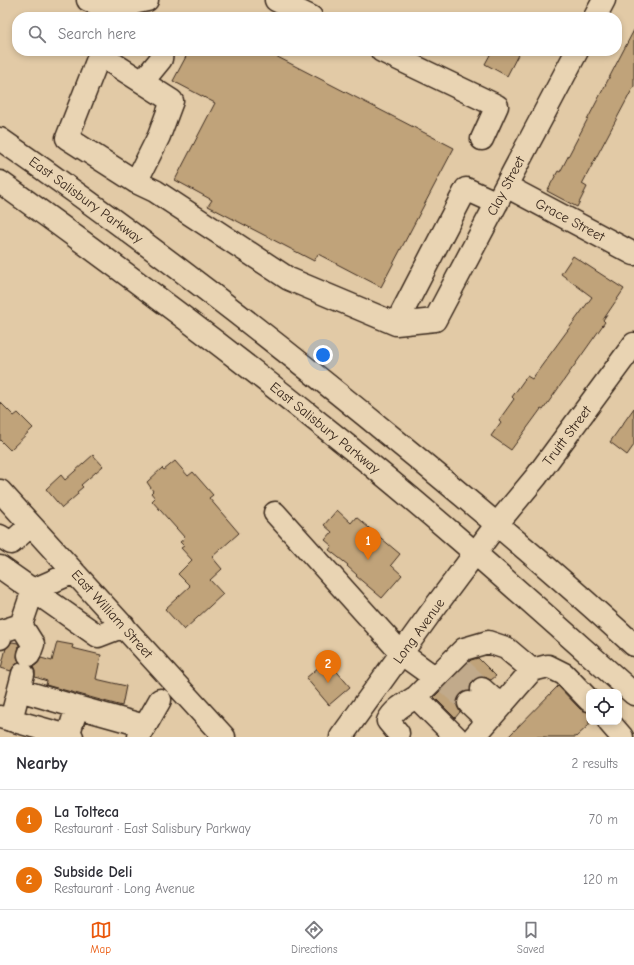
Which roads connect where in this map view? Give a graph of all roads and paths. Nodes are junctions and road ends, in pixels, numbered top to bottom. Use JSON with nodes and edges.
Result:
{"nodes":[{"id":1,"x":147,"y":0,"type":"edge"},
{"id":2,"x":276,"y":0,"type":"edge"},
{"id":3,"x":604,"y":0,"type":"edge"},
{"id":4,"x":100,"y":9,"type":"edge"},
{"id":5,"x":110,"y":12,"type":"edge"},
{"id":6,"x":301,"y":12,"type":"edge"},
{"id":7,"x":598,"y":12,"type":"edge"},
{"id":8,"x":99,"y":56,"type":"edge"},
{"id":9,"x":105,"y":56,"type":"edge"},
{"id":10,"x":161,"y":56,"type":"edge"},
{"id":11,"x":392,"y":56,"type":"edge"},
{"id":12,"x":574,"y":56,"type":"edge"},
{"id":13,"x":143,"y":81,"type":"junction"},
{"id":14,"x":0,"y":139,"type":"edge"},
{"id":15,"x":482,"y":139,"type":"dead end"},
{"id":16,"x":0,"y":182,"type":"edge"},
{"id":17,"x":136,"y":182,"type":"junction"},
{"id":18,"x":501,"y":194,"type":"junction"},
{"id":19,"x":634,"y":254,"type":"edge"},
{"id":20,"x":396,"y":324,"type":"junction"},
{"id":21,"x":634,"y":344,"type":"edge"},
{"id":22,"x":0,"y":491,"type":"edge"},
{"id":23,"x":275,"y":513,"type":"dead end"},
{"id":24,"x":497,"y":524,"type":"junction"},
{"id":25,"x":31,"y":525,"type":"junction"},
{"id":26,"x":6,"y":539,"type":"edge"},
{"id":27,"x":476,"y":554,"type":"junction"},
{"id":28,"x":0,"y":561,"type":"edge"},
{"id":29,"x":0,"y":567,"type":"edge"},
{"id":30,"x":74,"y":572,"type":"junction"},
{"id":31,"x":32,"y":590,"type":"junction"},
{"id":32,"x":21,"y":625,"type":"junction"},
{"id":33,"x":124,"y":626,"type":"junction"},
{"id":34,"x":0,"y":638,"type":"edge"},
{"id":35,"x":634,"y":645,"type":"edge"},
{"id":36,"x":402,"y":654,"type":"junction"},
{"id":37,"x":532,"y":670,"type":"junction"},
{"id":38,"x":24,"y":673,"type":"junction"},
{"id":39,"x":446,"y":673,"type":"junction"},
{"id":40,"x":634,"y":694,"type":"edge"},
{"id":41,"x":476,"y":696,"type":"tunnel mouth"},
{"id":42,"x":416,"y":697,"type":"junction"},
{"id":43,"x":586,"y":697,"type":"edge"},
{"id":44,"x":160,"y":700,"type":"dead end"},
{"id":45,"x":77,"y":707,"type":"junction"},
{"id":46,"x":494,"y":713,"type":"junction"},
{"id":47,"x":5,"y":718,"type":"edge"},
{"id":48,"x":612,"y":725,"type":"edge"},
{"id":49,"x":142,"y":732,"type":"edge"},
{"id":50,"x":398,"y":733,"type":"dead end"},
{"id":51,"x":70,"y":736,"type":"edge"},
{"id":52,"x":224,"y":737,"type":"edge"},
{"id":53,"x":341,"y":737,"type":"edge"},
{"id":54,"x":456,"y":737,"type":"edge"},
{"id":55,"x":474,"y":737,"type":"edge"},
{"id":56,"x":622,"y":737,"type":"edge"}],
"edges":[{"from":1,"to":4,"type":"main road"},
{"from":2,"to":6,"type":"main road"},
{"from":3,"to":7,"type":"main road"},
{"from":4,"to":5,"type":"main road"},
{"from":8,"to":17,"type":"main road"},
{"from":9,"to":13,"type":"main road"},
{"from":10,"to":13,"type":"main road"},
{"from":11,"to":15,"type":"main road"},
{"from":12,"to":18,"type":"main road","name":"Clay Street"},
{"from":13,"to":17,"type":"main road"},
{"from":14,"to":24,"type":"main road","name":"East Salisbury Parkway"},
{"from":16,"to":27,"type":"main road","name":"East Salisbury Parkway"},
{"from":17,"to":20,"type":"main road"},
{"from":18,"to":19,"type":"main road","name":"Grace Street"},
{"from":18,"to":20,"type":"main road","name":"Clay Street"},
{"from":18,"to":20,"type":"main road","name":"Grace Street"},
{"from":21,"to":24,"type":"main road","name":"Truitt Street"},
{"from":22,"to":25,"type":"main road","name":"East William Street"},
{"from":23,"to":36,"type":"main road"},
{"from":24,"to":27,"type":"main road","name":"Long Avenue"},
{"from":24,"to":35,"type":"main road","name":"East Salisbury Parkway"},
{"from":25,"to":26,"type":"main road"},
{"from":25,"to":30,"type":"main road","name":"East William Street"},
{"from":26,"to":28,"type":"main road"},
{"from":27,"to":36,"type":"main road","name":"Long Avenue"},
{"from":27,"to":40,"type":"main road","name":"East Salisbury Parkway"},
{"from":29,"to":31,"type":"main road"},
{"from":30,"to":31,"type":"main road"},
{"from":30,"to":33,"type":"main road","name":"East William Street"},
{"from":31,"to":32,"type":"main road"},
{"from":31,"to":33,"type":"main road"},
{"from":32,"to":34,"type":"main road"},
{"from":32,"to":38,"type":"main road"},
{"from":33,"to":52,"type":"main road","name":"East William Street"},
{"from":36,"to":39,"type":"main road"},
{"from":36,"to":53,"type":"main road","name":"Long Avenue"},
{"from":37,"to":39,"type":"main road"},
{"from":37,"to":43,"type":"main road"},
{"from":37,"to":46,"type":"main road"},
{"from":38,"to":45,"type":"main road"},
{"from":38,"to":47,"type":"main road"},
{"from":39,"to":42,"type":"main road"},
{"from":41,"to":46,"type":"main road"},
{"from":42,"to":50,"type":"main road"},
{"from":42,"to":54,"type":"main road"},
{"from":44,"to":49,"type":"main road"},
{"from":45,"to":49,"type":"main road"},
{"from":45,"to":51,"type":"main road"},
{"from":46,"to":55,"type":"main road"},
{"from":47,"to":51,"type":"main road"},
{"from":48,"to":56,"type":"main road"}]}
